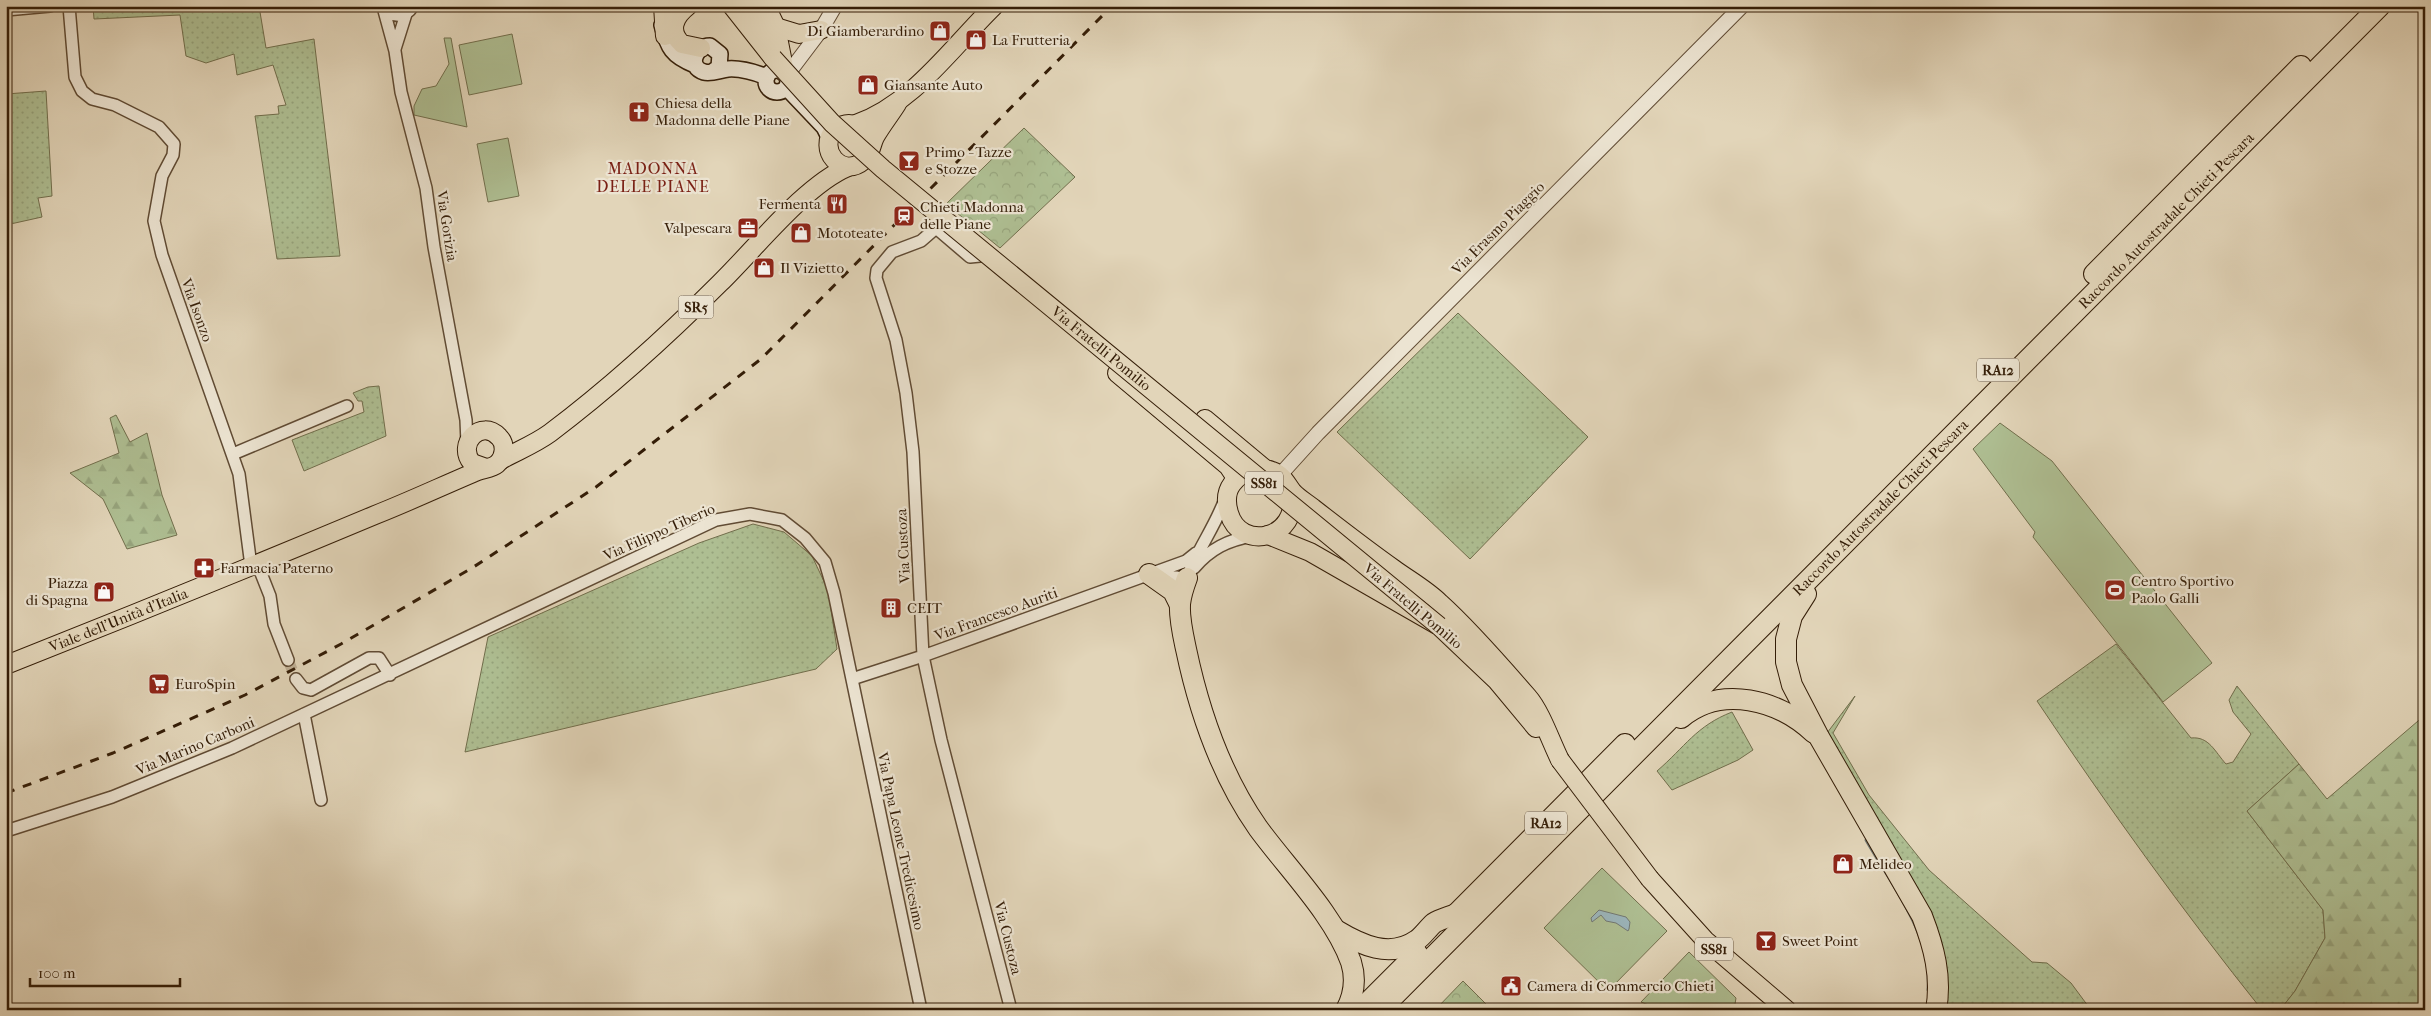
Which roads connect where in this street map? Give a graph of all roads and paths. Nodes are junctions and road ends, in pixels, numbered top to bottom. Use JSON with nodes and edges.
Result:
{"nodes":[{"id":1,"x":50,"y":6,"type":"edge"},
{"id":2,"x":69,"y":6,"type":"edge"},
{"id":3,"x":383,"y":6,"type":"edge"},
{"id":4,"x":658,"y":6,"type":"edge"},
{"id":5,"x":663,"y":6,"type":"edge"},
{"id":6,"x":688,"y":6,"type":"edge"},
{"id":7,"x":766,"y":6,"type":"edge"},
{"id":8,"x":835,"y":6,"type":"edge"},
{"id":9,"x":994,"y":6,"type":"edge"},
{"id":10,"x":1742,"y":6,"type":"edge"},
{"id":11,"x":2360,"y":6,"type":"edge"},
{"id":12,"x":2380,"y":6,"type":"edge"},
{"id":13,"x":12,"y":8,"type":"edge"},
{"id":14,"x":737,"y":8,"type":"edge"},
{"id":15,"x":412,"y":9,"type":"edge"},
{"id":16,"x":776,"y":27,"type":"junction"},
{"id":17,"x":821,"y":30,"type":"junction"},
{"id":18,"x":665,"y":36,"type":"junction"},
{"id":19,"x":701,"y":48,"type":"junction"},
{"id":20,"x":395,"y":51,"type":"junction"},
{"id":21,"x":720,"y":54,"type":"junction"},
{"id":22,"x":695,"y":65,"type":"junction"},
{"id":23,"x":747,"y":70,"type":"junction"},
{"id":24,"x":712,"y":72,"type":"junction"},
{"id":25,"x":786,"y":79,"type":"junction"},
{"id":26,"x":897,"y":104,"type":"junction"},
{"id":27,"x":856,"y":124,"type":"junction"},
{"id":28,"x":829,"y":136,"type":"junction"},
{"id":29,"x":871,"y":146,"type":"junction"},
{"id":30,"x":848,"y":167,"type":"junction"},
{"id":31,"x":804,"y":197,"type":"junction"},
{"id":32,"x":936,"y":228,"type":"joint"},
{"id":33,"x":1090,"y":340,"type":"junction"},
{"id":34,"x":347,"y":406,"type":"dead end"},
{"id":35,"x":463,"y":406,"type":"junction"},
{"id":36,"x":573,"y":414,"type":"junction"},
{"id":37,"x":492,"y":433,"type":"junction"},
{"id":38,"x":467,"y":449,"type":"junction"},
{"id":39,"x":233,"y":454,"type":"junction"},
{"id":40,"x":493,"y":464,"type":"junction"},
{"id":41,"x":1267,"y":471,"type":"junction"},
{"id":42,"x":453,"y":481,"type":"junction"},
{"id":43,"x":1232,"y":485,"type":"junction"},
{"id":44,"x":1292,"y":492,"type":"junction"},
{"id":45,"x":1261,"y":535,"type":"junction"},
{"id":46,"x":1853,"y":535,"type":"junction"},
{"id":47,"x":1196,"y":553,"type":"junction"},
{"id":48,"x":254,"y":565,"type":"junction"},
{"id":49,"x":1149,"y":574,"type":"junction"},
{"id":50,"x":1187,"y":578,"type":"junction"},
{"id":51,"x":1180,"y":605,"type":"junction"},
{"id":52,"x":1438,"y":626,"type":"junction"},
{"id":53,"x":923,"y":656,"type":"junction"},
{"id":54,"x":288,"y":660,"type":"tunnel mouth"},
{"id":55,"x":6,"y":664,"type":"edge"},
{"id":56,"x":390,"y":675,"type":"junction"},
{"id":57,"x":852,"y":679,"type":"junction"},
{"id":58,"x":296,"y":680,"type":"dead end"},
{"id":59,"x":304,"y":714,"type":"junction"},
{"id":60,"x":1819,"y":737,"type":"junction"},
{"id":61,"x":1647,"y":742,"type":"junction"},
{"id":62,"x":1560,"y":760,"type":"junction"},
{"id":63,"x":321,"y":800,"type":"dead end"},
{"id":64,"x":6,"y":830,"type":"edge"},
{"id":65,"x":1456,"y":914,"type":"junction"},
{"id":66,"x":1336,"y":930,"type":"junction"},
{"id":67,"x":921,"y":1010,"type":"edge"},
{"id":68,"x":1010,"y":1010,"type":"edge"},
{"id":69,"x":1346,"y":1010,"type":"edge"},
{"id":70,"x":1360,"y":1010,"type":"edge"},
{"id":71,"x":1380,"y":1010,"type":"edge"},
{"id":72,"x":1787,"y":1010,"type":"edge"},
{"id":73,"x":1936,"y":1010,"type":"edge"}],
"edges":[{"from":1,"to":13,"type":"street"},
{"from":2,"to":39,"type":"street","name":"Via Isonzo"},
{"from":3,"to":15,"type":"street"},
{"from":3,"to":20,"type":"street","name":"Via Gorizia"},
{"from":4,"to":18,"type":"main road"},
{"from":5,"to":18,"type":"main road"},
{"from":6,"to":19,"type":"main road"},
{"from":7,"to":16,"type":"main road"},
{"from":8,"to":17,"type":"street"},
{"from":9,"to":26,"type":"main road","number":"SR5"},
{"from":10,"to":41,"type":"street","name":"Via Erasmo Piaggio"},
{"from":11,"to":65,"type":"highway","name":"Raccordo Autostradale Chieti-Pescara","number":"RA12"},
{"from":12,"to":46,"type":"highway","name":"Raccordo Autostradale Chieti-Pescara","number":"RA12"},
{"from":14,"to":33,"type":"main road","name":"Via Fratelli Pomilio","number":"SS81","bridge":true},
{"from":15,"to":20,"type":"street","name":"Via Gorizia"},
{"from":16,"to":17,"type":"main road"},
{"from":16,"to":25,"type":"main road"},
{"from":17,"to":25,"type":"street"},
{"from":18,"to":22,"type":"main road"},
{"from":19,"to":21,"type":"main road"},
{"from":19,"to":22,"type":"main road"},
{"from":20,"to":35,"type":"street","name":"Via Gorizia"},
{"from":21,"to":23,"type":"main road"},
{"from":21,"to":24,"type":"main road"},
{"from":22,"to":24,"type":"main road"},
{"from":23,"to":24,"type":"main road"},
{"from":23,"to":25,"type":"main road"},
{"from":25,"to":28,"type":"main road"},
{"from":26,"to":27,"type":"main road","number":"SR5"},
{"from":26,"to":29,"type":"main road","number":"SR5"},
{"from":27,"to":28,"type":"main road","number":"SR5"},
{"from":27,"to":29,"type":"main road"},
{"from":28,"to":30,"type":"main road"},
{"from":28,"to":31,"type":"main road","name":"Viale dell'Unità d'Italia","number":"SR5"},
{"from":29,"to":30,"type":"main road","number":"SR5"},
{"from":30,"to":31,"type":"main road","name":"Viale dell'Unità d'Italia","number":"SR5"},
{"from":31,"to":36,"type":"main road","name":"Viale dell'Unità d'Italia","number":"SR5"},
{"from":32,"to":41,"type":"street","name":"Via Fratelli Pomilio"},
{"from":32,"to":53,"type":"street","name":"Via Custoza"},
{"from":33,"to":41,"type":"main road","bridge":true},
{"from":33,"to":43,"type":"main road","bridge":true},
{"from":33,"to":52,"type":"main road","name":"Via Fratelli Pomilio","number":"SS81","bridge":true},
{"from":34,"to":39,"type":"street"},
{"from":35,"to":37,"type":"street"},
{"from":35,"to":38,"type":"street","name":"Via Gorizia"},
{"from":36,"to":37,"type":"main road","name":"Viale dell'Unità d'Italia","number":"SR5"},
{"from":36,"to":40,"type":"main road","name":"Viale dell'Unità d'Italia","number":"SR5"},
{"from":37,"to":38,"type":"main road"},
{"from":37,"to":40,"type":"main road"},
{"from":38,"to":40,"type":"main road"},
{"from":38,"to":42,"type":"main road"},
{"from":39,"to":48,"type":"street","name":"Via Isonzo"},
{"from":40,"to":42,"type":"main road","name":"Viale dell'Unità d'Italia","number":"SR5"},
{"from":41,"to":43,"type":"main road"},
{"from":41,"to":44,"type":"main road"},
{"from":42,"to":48,"type":"main road","name":"Viale dell'Unità d'Italia","number":"SR5"},
{"from":43,"to":45,"type":"main road"},
{"from":43,"to":47,"type":"street"},
{"from":44,"to":45,"type":"main road"},
{"from":44,"to":62,"type":"main road"},
{"from":45,"to":50,"type":"street"},
{"from":45,"to":52,"type":"main road","bridge":true},
{"from":46,"to":60,"type":"highway"},
{"from":46,"to":61,"type":"highway","name":"Raccordo Autostradale Chieti-Pescara","number":"RA12"},
{"from":47,"to":49,"type":"street","name":"Via Francesco Auriti"},
{"from":47,"to":50,"type":"street"},
{"from":48,"to":54,"type":"street","name":"Via Isonzo"},
{"from":48,"to":55,"type":"main road","name":"Viale dell'Unità d'Italia","number":"SR5"},
{"from":49,"to":50,"type":"street","name":"Via Francesco Auriti"},
{"from":49,"to":51,"type":"highway"},
{"from":49,"to":53,"type":"street","name":"Via Francesco Auriti"},
{"from":50,"to":51,"type":"highway"},
{"from":51,"to":66,"type":"highway"},
{"from":52,"to":62,"type":"main road","name":"Via Fratelli Pomilio","number":"SS81"},
{"from":53,"to":57,"type":"street","name":"Via Francesco Auriti"},
{"from":53,"to":68,"type":"street","name":"Via Custoza"},
{"from":56,"to":57,"type":"street","name":"Via Filippo Tiberio"},
{"from":56,"to":58,"type":"street"},
{"from":56,"to":59,"type":"street","name":"Via Marino Carboni"},
{"from":57,"to":67,"type":"street","name":"Via Papa Leone Tredicesimo"},
{"from":59,"to":63,"type":"street"},
{"from":59,"to":64,"type":"street","name":"Via Marino Carboni"},
{"from":60,"to":61,"type":"highway"},
{"from":60,"to":73,"type":"highway"},
{"from":61,"to":71,"type":"highway","name":"Raccordo Autostradale Chieti-Pescara","number":"RA12"},
{"from":62,"to":72,"type":"main road","name":"Via Fratelli Pomilio","number":"SS81","bridge":true},
{"from":65,"to":66,"type":"highway"},
{"from":65,"to":70,"type":"highway","name":"Raccordo Autostradale Chieti-Pescara","number":"RA12"},
{"from":66,"to":69,"type":"highway"}]}
